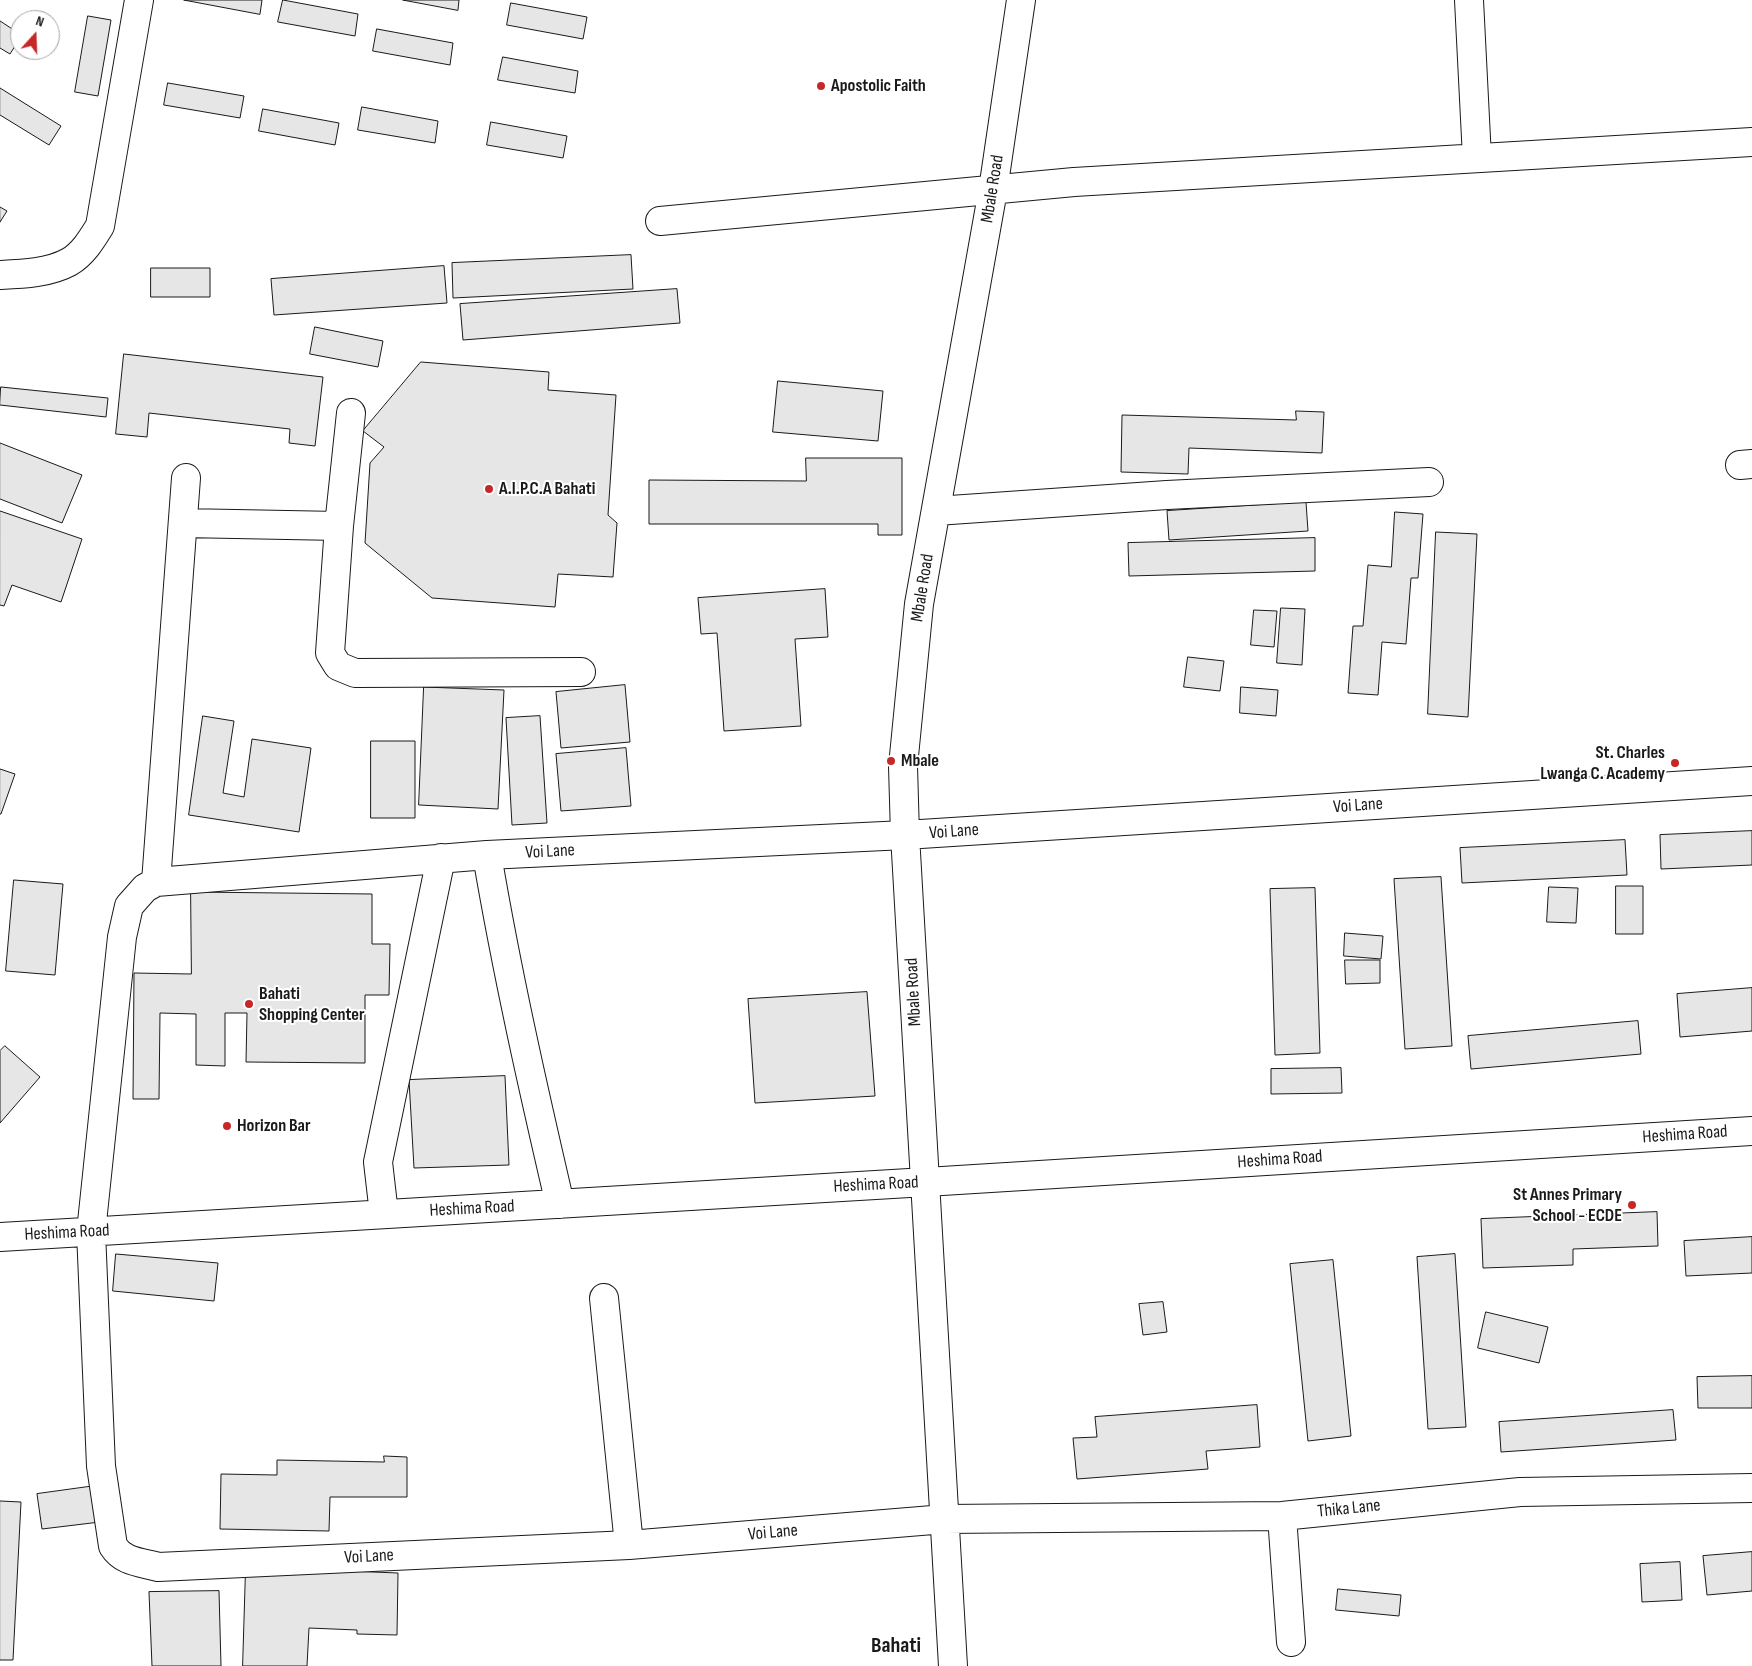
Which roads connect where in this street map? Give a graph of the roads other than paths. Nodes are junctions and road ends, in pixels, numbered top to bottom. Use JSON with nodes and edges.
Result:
{"nodes":[{"id":1,"x":139,"y":0,"type":"edge"},
{"id":2,"x":1021,"y":0,"type":"edge"},
{"id":3,"x":1469,"y":0,"type":"edge"},
{"id":4,"x":1752,"y":142,"type":"edge"},
{"id":5,"x":1477,"y":158,"type":"junction"},
{"id":6,"x":993,"y":190,"type":"junction"},
{"id":7,"x":660,"y":221,"type":"dead end"},
{"id":8,"x":0,"y":275,"type":"edge"},
{"id":9,"x":351,"y":413,"type":"dead end"},
{"id":10,"x":186,"y":478,"type":"dead end"},
{"id":11,"x":1429,"y":482,"type":"dead end"},
{"id":12,"x":936,"y":511,"type":"junction"},
{"id":13,"x":183,"y":523,"type":"junction"},
{"id":14,"x":339,"y":526,"type":"junction"},
{"id":15,"x":581,"y":672,"type":"dead end"},
{"id":16,"x":1752,"y":780,"type":"edge"},
{"id":17,"x":905,"y":835,"type":"junction"},
{"id":18,"x":487,"y":855,"type":"junction"},
{"id":19,"x":441,"y":858,"type":"junction"},
{"id":20,"x":156,"y":882,"type":"junction"},
{"id":21,"x":1752,"y":1130,"type":"edge"},
{"id":22,"x":926,"y":1182,"type":"junction"},
{"id":23,"x":560,"y":1204,"type":"junction"},
{"id":24,"x":384,"y":1214,"type":"junction"},
{"id":25,"x":91,"y":1232,"type":"junction"},
{"id":26,"x":0,"y":1237,"type":"edge"},
{"id":27,"x":604,"y":1298,"type":"dead end"},
{"id":28,"x":1752,"y":1488,"type":"edge"},
{"id":29,"x":1282,"y":1516,"type":"junction"},
{"id":30,"x":946,"y":1519,"type":"junction"},
{"id":31,"x":629,"y":1545,"type":"junction"},
{"id":32,"x":1291,"y":1642,"type":"dead end"},
{"id":33,"x":953,"y":1666,"type":"edge"}],
"edges":[{"from":1,"to":8,"type":"street"},
{"from":2,"to":6,"type":"street","name":"Mbale Road"},
{"from":3,"to":5,"type":"street"},
{"from":4,"to":5,"type":"street"},
{"from":5,"to":6,"type":"street"},
{"from":6,"to":7,"type":"street"},
{"from":6,"to":12,"type":"street","name":"Mbale Road"},
{"from":9,"to":14,"type":"street"},
{"from":10,"to":13,"type":"street"},
{"from":11,"to":12,"type":"street"},
{"from":12,"to":17,"type":"street","name":"Mbale Road"},
{"from":13,"to":14,"type":"street"},
{"from":13,"to":20,"type":"street"},
{"from":14,"to":15,"type":"street"},
{"from":16,"to":17,"type":"street","name":"Voi Lane"},
{"from":17,"to":18,"type":"street","name":"Voi Lane"},
{"from":17,"to":22,"type":"street","name":"Mbale Road"},
{"from":18,"to":19,"type":"street","name":"Voi Lane"},
{"from":18,"to":23,"type":"street"},
{"from":19,"to":20,"type":"street","name":"Voi Lane"},
{"from":19,"to":24,"type":"street"},
{"from":20,"to":25,"type":"street","name":"Voi Lane"},
{"from":21,"to":22,"type":"street","name":"Heshima Road"},
{"from":22,"to":23,"type":"street","name":"Heshima Road"},
{"from":22,"to":30,"type":"street","name":"Mbale Road"},
{"from":23,"to":24,"type":"street","name":"Heshima Road"},
{"from":24,"to":25,"type":"street","name":"Heshima Road"},
{"from":25,"to":26,"type":"street","name":"Heshima Road"},
{"from":25,"to":31,"type":"street","name":"Voi Lane"},
{"from":27,"to":31,"type":"street"},
{"from":28,"to":29,"type":"street","name":"Thika Lane"},
{"from":29,"to":30,"type":"street","name":"Thika Lane"},
{"from":29,"to":32,"type":"street"},
{"from":30,"to":31,"type":"street","name":"Voi Lane"},
{"from":30,"to":33,"type":"street","name":"Mbale Road"}]}
